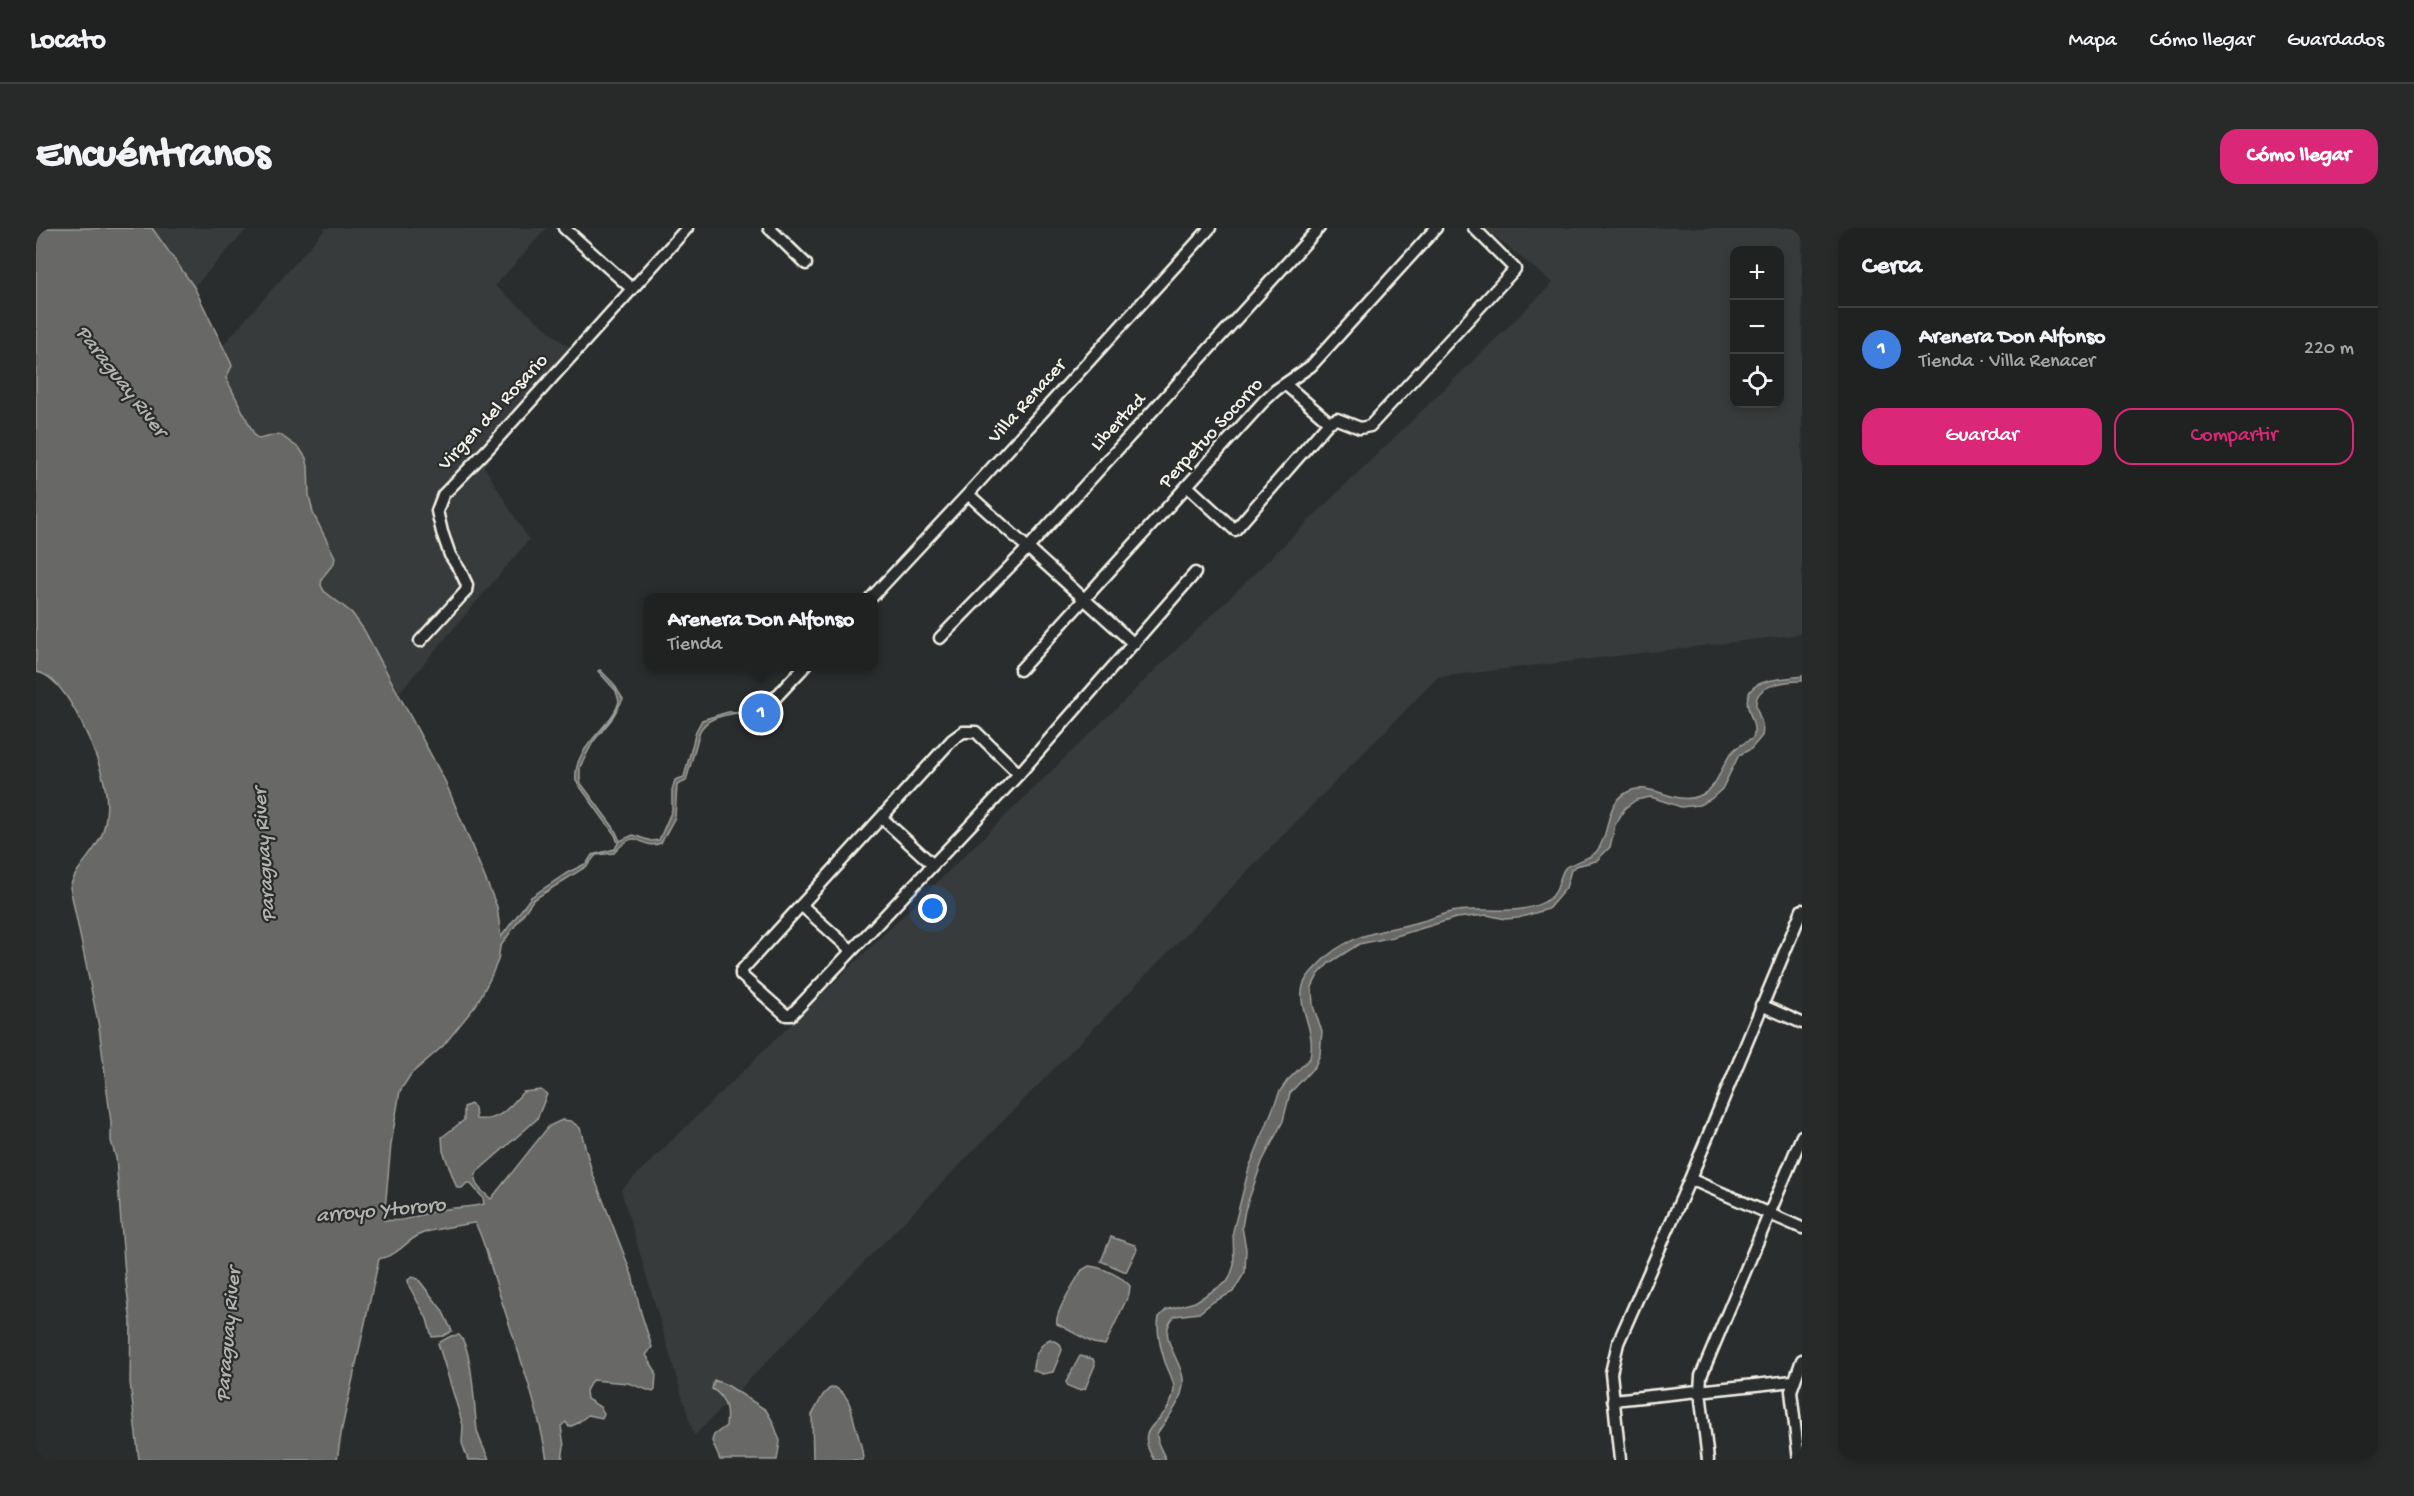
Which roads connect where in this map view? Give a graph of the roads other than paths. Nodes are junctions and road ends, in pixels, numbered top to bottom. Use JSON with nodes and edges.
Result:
{"nodes":[{"id":1,"x":564,"y":228,"type":"edge"},
{"id":2,"x":687,"y":228,"type":"edge"},
{"id":3,"x":769,"y":228,"type":"edge"},
{"id":4,"x":1210,"y":228,"type":"edge"},
{"id":5,"x":1319,"y":228,"type":"edge"},
{"id":6,"x":1436,"y":228,"type":"edge"},
{"id":7,"x":1474,"y":228,"type":"edge"},
{"id":8,"x":806,"y":264,"type":"dead end"},
{"id":9,"x":631,"y":288,"type":"junction"},
{"id":10,"x":1286,"y":385,"type":"junction"},
{"id":11,"x":1329,"y":422,"type":"junction"},
{"id":12,"x":1187,"y":486,"type":"junction"},
{"id":13,"x":968,"y":494,"type":"junction"},
{"id":14,"x":1028,"y":548,"type":"junction"},
{"id":15,"x":1195,"y":573,"type":"dead end"},
{"id":16,"x":875,"y":593,"type":"edge"},
{"id":17,"x":1083,"y":599,"type":"junction"},
{"id":18,"x":940,"y":638,"type":"dead end"},
{"id":19,"x":420,"y":641,"type":"dead end"},
{"id":20,"x":1134,"y":644,"type":"junction"},
{"id":21,"x":1020,"y":670,"type":"dead end"},
{"id":22,"x":800,"y":671,"type":"edge"},
{"id":23,"x":761,"y":713,"type":"dead end"},
{"id":24,"x":1019,"y":774,"type":"junction"},
{"id":25,"x":882,"y":818,"type":"junction"},
{"id":26,"x":932,"y":864,"type":"junction"},
{"id":27,"x":801,"y":905,"type":"junction"},
{"id":28,"x":1802,"y":910,"type":"edge"},
{"id":29,"x":851,"y":950,"type":"junction"},
{"id":30,"x":1761,"y":1005,"type":"junction"},
{"id":31,"x":1802,"y":1023,"type":"edge"},
{"id":32,"x":1802,"y":1136,"type":"edge"},
{"id":33,"x":1690,"y":1179,"type":"junction"},
{"id":34,"x":1770,"y":1214,"type":"junction"},
{"id":35,"x":1802,"y":1228,"type":"edge"},
{"id":36,"x":1802,"y":1360,"type":"edge"},
{"id":37,"x":1793,"y":1381,"type":"junction"},
{"id":38,"x":1700,"y":1391,"type":"junction"},
{"id":39,"x":1613,"y":1400,"type":"junction"},
{"id":40,"x":1620,"y":1460,"type":"edge"},
{"id":41,"x":1708,"y":1460,"type":"edge"},
{"id":42,"x":1799,"y":1460,"type":"edge"}],
"edges":[{"from":1,"to":9,"type":"street"},
{"from":2,"to":9,"type":"street","name":"Virgen del Rosario"},
{"from":3,"to":8,"type":"street"},
{"from":4,"to":13,"type":"street","name":"Villa Renacer"},
{"from":5,"to":14,"type":"street","name":"Libertad"},
{"from":6,"to":10,"type":"street","name":"Perpetuo Socorro"},
{"from":7,"to":11,"type":"street"},
{"from":9,"to":19,"type":"street","name":"Virgen del Rosario"},
{"from":10,"to":11,"type":"street"},
{"from":10,"to":12,"type":"street","name":"Perpetuo Socorro"},
{"from":11,"to":12,"type":"street"},
{"from":12,"to":17,"type":"street","name":"Perpetuo Socorro"},
{"from":13,"to":14,"type":"street"},
{"from":13,"to":16,"type":"street","name":"Villa Renacer"},
{"from":14,"to":17,"type":"street"},
{"from":14,"to":18,"type":"street","name":"Libertad"},
{"from":15,"to":20,"type":"street"},
{"from":17,"to":20,"type":"street"},
{"from":17,"to":21,"type":"street","name":"Perpetuo Socorro"},
{"from":20,"to":24,"type":"street"},
{"from":22,"to":23,"type":"street"},
{"from":24,"to":25,"type":"street"},
{"from":24,"to":26,"type":"street"},
{"from":25,"to":26,"type":"street"},
{"from":25,"to":27,"type":"street"},
{"from":26,"to":29,"type":"street"},
{"from":27,"to":29,"type":"street"},
{"from":27,"to":29,"type":"street"},
{"from":28,"to":30,"type":"street"},
{"from":30,"to":31,"type":"street"},
{"from":30,"to":33,"type":"street"},
{"from":32,"to":34,"type":"street"},
{"from":33,"to":34,"type":"street"},
{"from":33,"to":39,"type":"street"},
{"from":34,"to":35,"type":"street"},
{"from":34,"to":38,"type":"street"},
{"from":36,"to":37,"type":"street"},
{"from":37,"to":38,"type":"street"},
{"from":37,"to":42,"type":"street"},
{"from":38,"to":39,"type":"street"},
{"from":38,"to":41,"type":"street"},
{"from":39,"to":40,"type":"street"}]}
